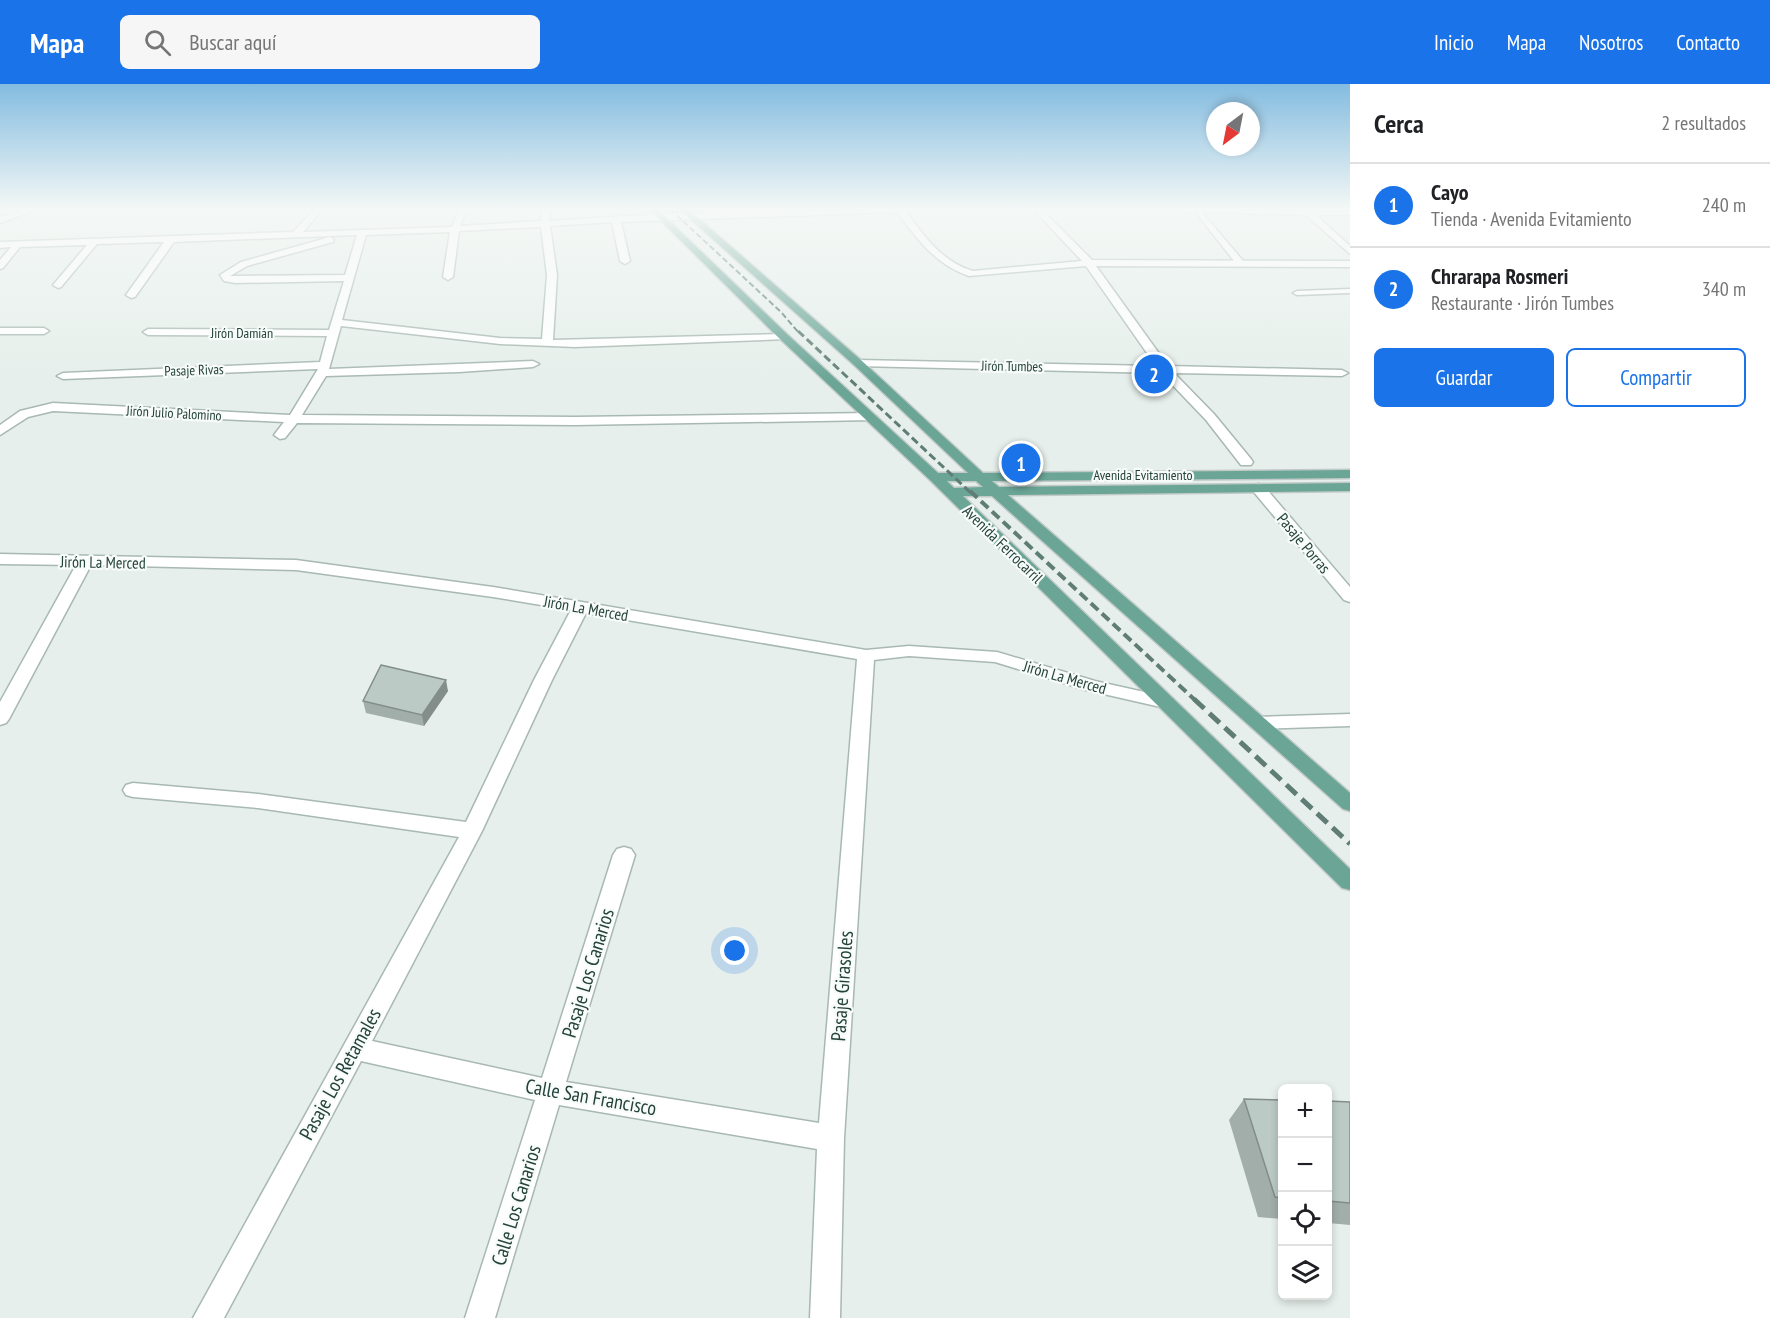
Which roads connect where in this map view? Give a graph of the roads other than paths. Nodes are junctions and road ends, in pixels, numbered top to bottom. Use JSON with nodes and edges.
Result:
{"nodes":[{"id":1,"x":73,"y":267,"type":"edge"},
{"id":2,"x":151,"y":267,"type":"edge"},
{"id":3,"x":240,"y":267,"type":"edge"},
{"id":4,"x":353,"y":267,"type":"edge"},
{"id":5,"x":450,"y":267,"type":"edge"},
{"id":6,"x":551,"y":267,"type":"edge"},
{"id":7,"x":712,"y":267,"type":"edge"},
{"id":8,"x":749,"y":267,"type":"edge"},
{"id":9,"x":955,"y":267,"type":"edge"},
{"id":10,"x":1052,"y":267,"type":"edge"},
{"id":11,"x":1092,"y":267,"type":"edge"},
{"id":12,"x":448,"y":277,"type":"dead end"},
{"id":13,"x":350,"y":278,"type":"junction"},
{"id":14,"x":58,"y":285,"type":"dead end"},
{"id":15,"x":1350,"y":291,"type":"edge"},
{"id":16,"x":1298,"y":293,"type":"dead end"},
{"id":17,"x":130,"y":295,"type":"dead end"},
{"id":18,"x":337,"y":328,"type":"junction"},
{"id":19,"x":0,"y":331,"type":"edge"},
{"id":20,"x":44,"y":331,"type":"dead end"},
{"id":21,"x":148,"y":332,"type":"dead end"},
{"id":22,"x":784,"y":337,"type":"junction"},
{"id":23,"x":547,"y":343,"type":"junction"},
{"id":24,"x":858,"y":363,"type":"junction"},
{"id":25,"x":533,"y":364,"type":"dead end"},
{"id":26,"x":323,"y":369,"type":"junction"},
{"id":27,"x":1165,"y":370,"type":"junction"},
{"id":28,"x":1342,"y":373,"type":"dead end"},
{"id":29,"x":63,"y":376,"type":"dead end"},
{"id":30,"x":871,"y":417,"type":"junction"},
{"id":31,"x":294,"y":419,"type":"junction"},
{"id":32,"x":0,"y":431,"type":"edge"},
{"id":33,"x":280,"y":435,"type":"dead end"},
{"id":34,"x":1246,"y":462,"type":"dead end"},
{"id":35,"x":1350,"y":474,"type":"edge"},
{"id":36,"x":981,"y":476,"type":"junction"},
{"id":37,"x":936,"y":477,"type":"junction"},
{"id":38,"x":1350,"y":487,"type":"edge"},
{"id":39,"x":1258,"y":488,"type":"junction"},
{"id":40,"x":950,"y":492,"type":"junction"},
{"id":41,"x":996,"y":492,"type":"junction"},
{"id":42,"x":0,"y":560,"type":"edge"},
{"id":43,"x":85,"y":562,"type":"junction"},
{"id":44,"x":1350,"y":597,"type":"edge"},
{"id":45,"x":581,"y":607,"type":"junction"},
{"id":46,"x":866,"y":655,"type":"junction"},
{"id":47,"x":1165,"y":702,"type":"junction"},
{"id":48,"x":0,"y":719,"type":"edge"},
{"id":49,"x":1350,"y":720,"type":"edge"},
{"id":50,"x":1258,"y":723,"type":"junction"},
{"id":51,"x":133,"y":790,"type":"dead end"},
{"id":52,"x":1350,"y":804,"type":"edge"},
{"id":53,"x":472,"y":831,"type":"junction"},
{"id":54,"x":624,"y":855,"type":"dead end"},
{"id":55,"x":1350,"y":882,"type":"edge"},
{"id":56,"x":354,"y":1048,"type":"junction"},
{"id":57,"x":551,"y":1092,"type":"junction"},
{"id":58,"x":831,"y":1138,"type":"junction"},
{"id":59,"x":208,"y":1318,"type":"edge"},
{"id":60,"x":480,"y":1318,"type":"edge"},
{"id":61,"x":825,"y":1318,"type":"edge"}],
"edges":[{"from":1,"to":14,"type":"street"},
{"from":2,"to":17,"type":"street"},
{"from":3,"to":13,"type":"street"},
{"from":4,"to":13,"type":"street"},
{"from":5,"to":12,"type":"street"},
{"from":6,"to":23,"type":"street"},
{"from":7,"to":22,"type":"main road","name":"Avenida Ferrocarril"},
{"from":8,"to":24,"type":"main road","name":"Avenida Ferrocarril"},
{"from":9,"to":10,"type":"street"},
{"from":11,"to":27,"type":"street"},
{"from":13,"to":18,"type":"street"},
{"from":15,"to":16,"type":"lane"},
{"from":18,"to":21,"type":"street","name":"Jirón Damián"},
{"from":18,"to":23,"type":"street","name":"Jirón Damián"},
{"from":18,"to":26,"type":"street"},
{"from":19,"to":20,"type":"street"},
{"from":22,"to":23,"type":"street","name":"Jirón Damián"},
{"from":22,"to":30,"type":"main road","name":"Avenida Ferrocarril"},
{"from":24,"to":27,"type":"street","name":"Jirón Tumbes"},
{"from":24,"to":36,"type":"main road","name":"Avenida Ferrocarril"},
{"from":25,"to":26,"type":"street","name":"Pasaje Rivas"},
{"from":26,"to":29,"type":"street","name":"Pasaje Rivas"},
{"from":26,"to":31,"type":"street"},
{"from":27,"to":28,"type":"street","name":"Jirón Tumbes"},
{"from":27,"to":34,"type":"street"},
{"from":30,"to":31,"type":"street","name":"Jirón Julio Palomino"},
{"from":30,"to":37,"type":"main road","name":"Avenida Ferrocarril"},
{"from":31,"to":32,"type":"street","name":"Jirón Julio Palomino"},
{"from":31,"to":33,"type":"street"},
{"from":35,"to":36,"type":"main road","name":"Avenida Evitamiento"},
{"from":36,"to":37,"type":"main road","name":"Avenida Evitamiento"},
{"from":36,"to":41,"type":"main road","name":"Avenida Ferrocarril"},
{"from":37,"to":40,"type":"main road","name":"Avenida Ferrocarril"},
{"from":38,"to":39,"type":"main road","name":"Avenida Evitamiento"},
{"from":39,"to":41,"type":"main road","name":"Avenida Evitamiento"},
{"from":39,"to":44,"type":"street","name":"Pasaje Porras"},
{"from":40,"to":41,"type":"main road","name":"Avenida Evitamiento"},
{"from":40,"to":47,"type":"main road","name":"Avenida Ferrocarril"},
{"from":41,"to":50,"type":"main road","name":"Avenida Ferrocarril"},
{"from":42,"to":43,"type":"street","name":"Jirón La Merced"},
{"from":43,"to":45,"type":"street","name":"Jirón La Merced"},
{"from":43,"to":48,"type":"street"},
{"from":45,"to":46,"type":"street","name":"Jirón La Merced"},
{"from":45,"to":53,"type":"street","name":"Pasaje Los Retamales"},
{"from":46,"to":47,"type":"street","name":"Jirón La Merced"},
{"from":46,"to":58,"type":"street","name":"Pasaje Girasoles"},
{"from":47,"to":55,"type":"main road","name":"Avenida Ferrocarril"},
{"from":49,"to":50,"type":"street"},
{"from":50,"to":52,"type":"main road","name":"Avenida Ferrocarril"},
{"from":51,"to":53,"type":"street"},
{"from":53,"to":56,"type":"street","name":"Pasaje Los Retamales"},
{"from":54,"to":57,"type":"street","name":"Pasaje Los Canarios"},
{"from":56,"to":57,"type":"street","name":"Calle San Francisco"},
{"from":56,"to":59,"type":"street","name":"Pasaje Los Retamales"},
{"from":57,"to":58,"type":"street","name":"Calle San Francisco"},
{"from":57,"to":60,"type":"street","name":"Calle Los Canarios"},
{"from":58,"to":61,"type":"street","name":"Pasaje Girasoles"}]}
